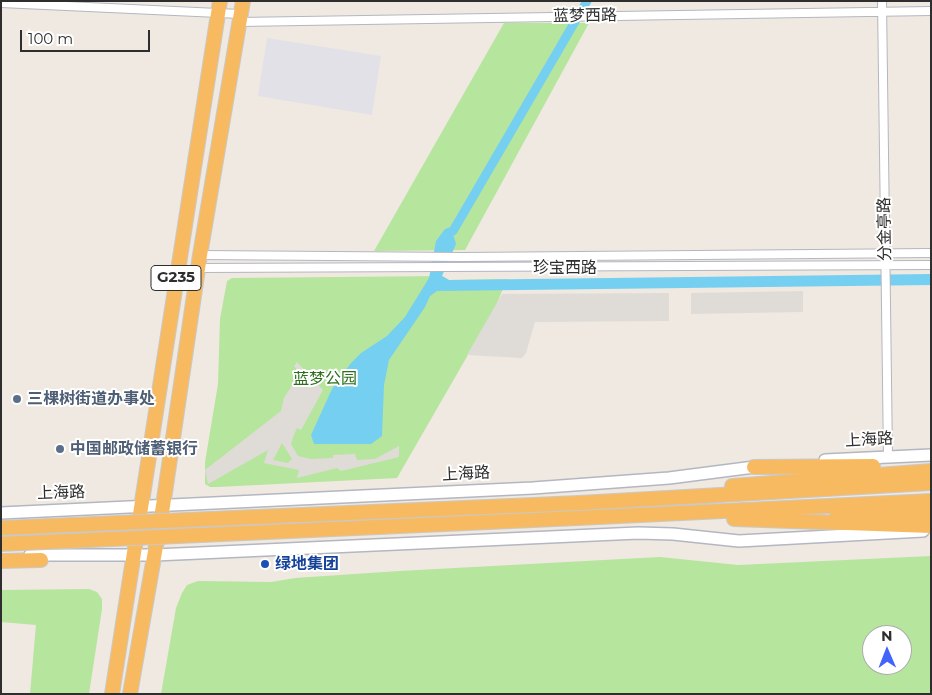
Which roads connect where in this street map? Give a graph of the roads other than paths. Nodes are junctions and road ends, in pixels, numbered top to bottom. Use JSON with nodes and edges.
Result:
{"nodes":[{"id":1,"x":882,"y":1,"type":"edge"},
{"id":2,"x":1,"y":3,"type":"edge"},
{"id":3,"x":219,"y":7,"type":"edge"},
{"id":4,"x":931,"y":11,"type":"edge"},
{"id":5,"x":241,"y":12,"type":"edge"},
{"id":6,"x":883,"y":12,"type":"junction"},
{"id":7,"x":886,"y":253,"type":"junction"},
{"id":8,"x":931,"y":253,"type":"edge"},
{"id":9,"x":200,"y":262,"type":"junction"},
{"id":10,"x":931,"y":265,"type":"edge"},
{"id":11,"x":886,"y":266,"type":"junction"},
{"id":12,"x":931,"y":455,"type":"edge"},
{"id":13,"x":888,"y":457,"type":"junction"},
{"id":14,"x":931,"y":465,"type":"edge"},
{"id":15,"x":754,"y":467,"type":"junction"},
{"id":16,"x":931,"y":471,"type":"edge"},
{"id":17,"x":931,"y":483,"type":"edge"},
{"id":18,"x":644,"y":499,"type":"junction"},
{"id":19,"x":931,"y":501,"type":"edge"},
{"id":20,"x":163,"y":506,"type":"junction"},
{"id":21,"x":140,"y":508,"type":"junction"},
{"id":22,"x":1,"y":513,"type":"edge"},
{"id":23,"x":931,"y":513,"type":"edge"},
{"id":24,"x":651,"y":514,"type":"junction"},
{"id":25,"x":748,"y":519,"type":"junction"},
{"id":26,"x":931,"y":526,"type":"edge"},
{"id":27,"x":1,"y":528,"type":"edge"},
{"id":28,"x":931,"y":531,"type":"edge"},
{"id":29,"x":1,"y":544,"type":"edge"},
{"id":30,"x":1,"y":555,"type":"edge"},
{"id":31,"x":154,"y":555,"type":"junction"},
{"id":32,"x":133,"y":556,"type":"junction"},
{"id":33,"x":41,"y":560,"type":"dead end"},
{"id":34,"x":1,"y":561,"type":"edge"},
{"id":35,"x":112,"y":694,"type":"edge"},
{"id":36,"x":130,"y":694,"type":"edge"}],
"edges":[{"from":1,"to":6,"type":"street","name":"分金亭路"},
{"from":2,"to":3,"type":"street","name":"蓝梦西路"},
{"from":3,"to":5,"type":"street","name":"蓝梦西路"},
{"from":3,"to":21,"type":"highway","number":"G235"},
{"from":4,"to":6,"type":"street","name":"蓝梦西路"},
{"from":5,"to":6,"type":"street","name":"蓝梦西路"},
{"from":5,"to":9,"type":"highway","number":"G235"},
{"from":6,"to":7,"type":"street","name":"分金亭路"},
{"from":7,"to":8,"type":"street","name":"珍宝西路"},
{"from":7,"to":9,"type":"street","name":"珍宝西路"},
{"from":7,"to":11,"type":"street","name":"分金亭路"},
{"from":9,"to":11,"type":"street","name":"珍宝西路"},
{"from":9,"to":20,"type":"highway","number":"G235"},
{"from":10,"to":11,"type":"street","name":"珍宝西路"},
{"from":11,"to":13,"type":"street","name":"分金亭路"},
{"from":12,"to":13,"type":"main road","name":"上海路"},
{"from":13,"to":15,"type":"main road","name":"上海路"},
{"from":14,"to":15,"type":"highway"},
{"from":15,"to":20,"type":"main road","name":"上海路"},
{"from":16,"to":18,"type":"highway"},
{"from":17,"to":18,"type":"highway","name":"上海路"},
{"from":18,"to":27,"type":"highway","name":"上海路","bridge":true},
{"from":19,"to":24,"type":"highway"},
{"from":20,"to":21,"type":"main road","name":"上海路"},
{"from":20,"to":31,"type":"highway","number":"G235"},
{"from":21,"to":22,"type":"main road","name":"上海路"},
{"from":21,"to":32,"type":"highway","number":"G235"},
{"from":23,"to":25,"type":"highway"},
{"from":24,"to":25,"type":"highway"},
{"from":24,"to":29,"type":"highway","bridge":true},
{"from":25,"to":26,"type":"highway"},
{"from":28,"to":31,"type":"main road"},
{"from":30,"to":32,"type":"main road"},
{"from":31,"to":32,"type":"main road"},
{"from":31,"to":36,"type":"highway","number":"G235"},
{"from":32,"to":35,"type":"highway","number":"G235"},
{"from":33,"to":34,"type":"highway"}]}
